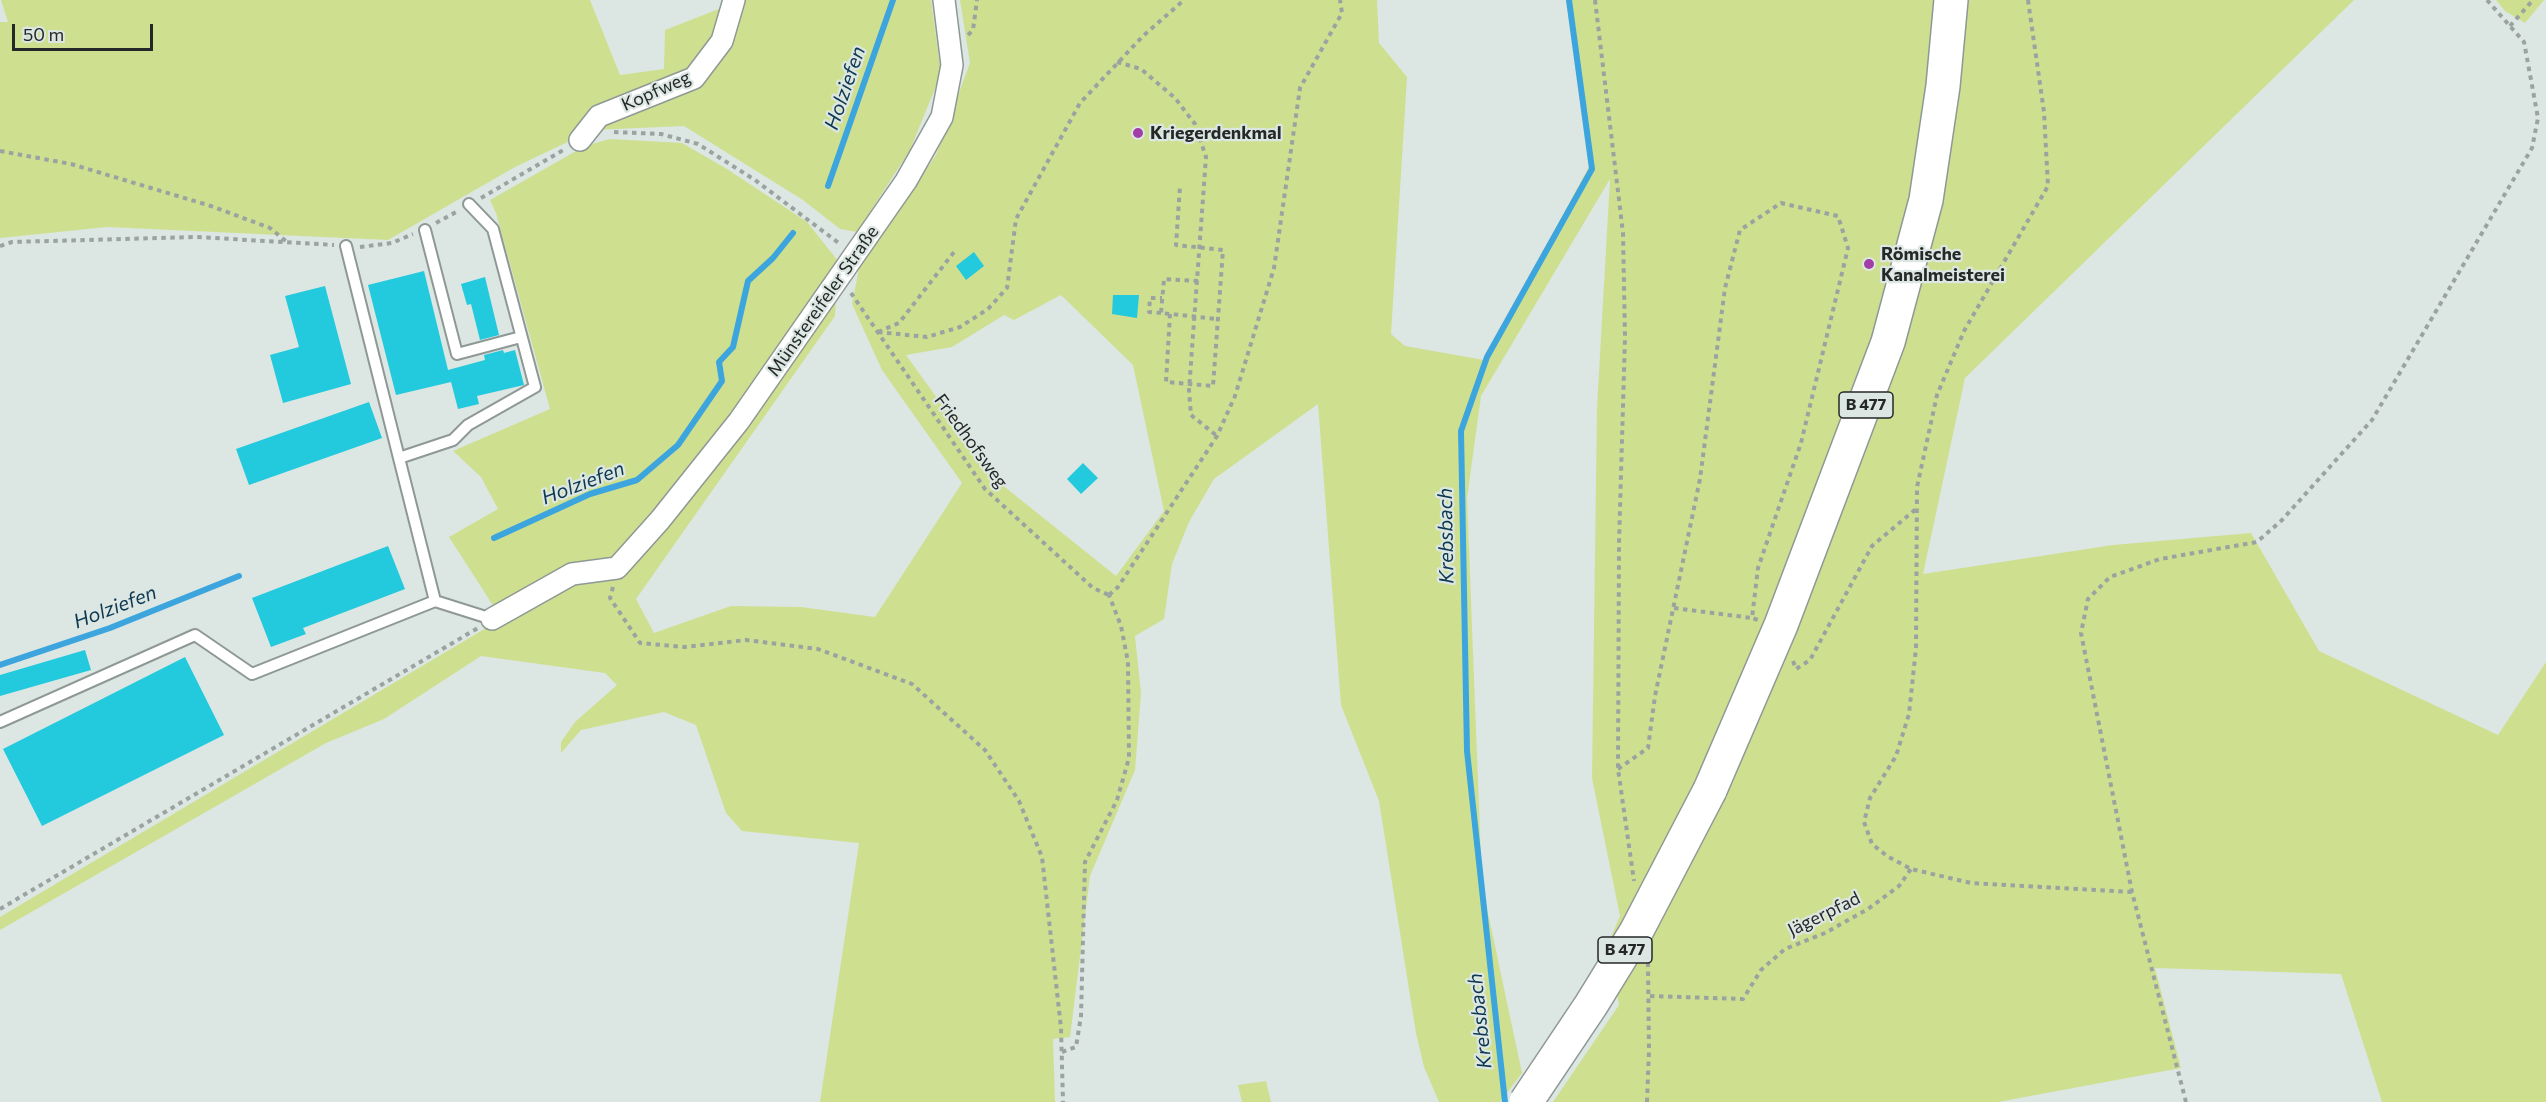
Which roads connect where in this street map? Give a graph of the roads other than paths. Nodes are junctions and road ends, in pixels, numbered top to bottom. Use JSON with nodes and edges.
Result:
{"nodes":[{"id":1,"x":734,"y":0,"type":"edge"},
{"id":2,"x":944,"y":0,"type":"edge"},
{"id":3,"x":1951,"y":0,"type":"edge"},
{"id":4,"x":580,"y":140,"type":"road end"},
{"id":5,"x":469,"y":204,"type":"road end"},
{"id":6,"x":425,"y":230,"type":"road end"},
{"id":7,"x":346,"y":246,"type":"road end"},
{"id":8,"x":521,"y":337,"type":"junction"},
{"id":9,"x":399,"y":458,"type":"junction"},
{"id":10,"x":435,"y":601,"type":"junction"},
{"id":11,"x":492,"y":619,"type":"joint"},
{"id":12,"x":0,"y":722,"type":"edge"},
{"id":13,"x":1526,"y":1102,"type":"edge"}],
"edges":[{"from":1,"to":4,"type":"street","name":"Kopfweg"},
{"from":2,"to":11,"type":"street","name":"Münstereifeler Straße"},
{"from":3,"to":13,"type":"main road","number":"B 477","bridge":true},
{"from":5,"to":8,"type":"lane"},
{"from":6,"to":8,"type":"lane"},
{"from":7,"to":9,"type":"lane"},
{"from":8,"to":9,"type":"lane"},
{"from":9,"to":10,"type":"lane"},
{"from":10,"to":11,"type":"lane"},
{"from":10,"to":12,"type":"lane"}]}
